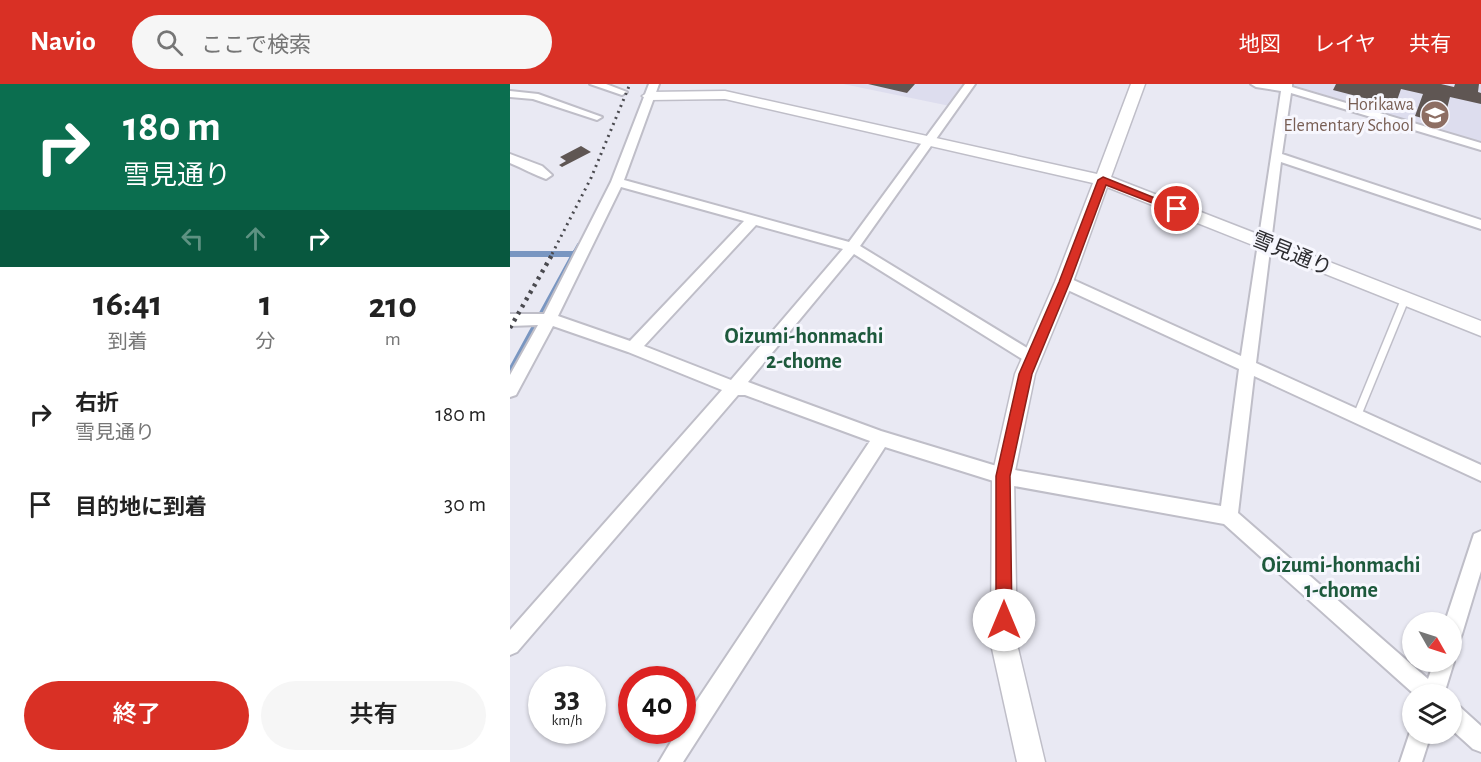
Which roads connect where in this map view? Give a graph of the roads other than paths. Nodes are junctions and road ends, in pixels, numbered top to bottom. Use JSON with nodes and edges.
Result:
{"nodes":[{"id":1,"x":524,"y":84,"type":"edge"},
{"id":2,"x":595,"y":84,"type":"edge"},
{"id":3,"x":970,"y":84,"type":"edge"},
{"id":4,"x":1138,"y":84,"type":"edge"},
{"id":5,"x":1256,"y":84,"type":"edge"},
{"id":6,"x":1287,"y":86,"type":"edge"},
{"id":7,"x":647,"y":91,"type":"edge"},
{"id":8,"x":622,"y":92,"type":"dead end"},
{"id":9,"x":512,"y":96,"type":"edge"},
{"id":10,"x":597,"y":117,"type":"dead end"},
{"id":11,"x":931,"y":141,"type":"junction"},
{"id":12,"x":1481,"y":147,"type":"edge"},
{"id":13,"x":1276,"y":156,"type":"junction"},
{"id":14,"x":510,"y":158,"type":"edge"},
{"id":15,"x":546,"y":175,"type":"dead end"},
{"id":16,"x":1103,"y":180,"type":"junction"},
{"id":17,"x":617,"y":182,"type":"junction"},
{"id":18,"x":754,"y":219,"type":"junction"},
{"id":19,"x":1481,"y":225,"type":"edge"},
{"id":20,"x":1263,"y":242,"type":"junction"},
{"id":21,"x":852,"y":247,"type":"junction"},
{"id":22,"x":1064,"y":282,"type":"junction"},
{"id":23,"x":1405,"y":299,"type":"junction"},
{"id":24,"x":549,"y":319,"type":"junction"},
{"id":25,"x":510,"y":320,"type":"edge"},
{"id":26,"x":1481,"y":329,"type":"edge"},
{"id":27,"x":633,"y":348,"type":"junction"},
{"id":28,"x":1032,"y":358,"type":"junction"},
{"id":29,"x":1248,"y":366,"type":"junction"},
{"id":30,"x":734,"y":388,"type":"junction"},
{"id":31,"x":510,"y":390,"type":"edge"},
{"id":32,"x":1357,"y":416,"type":"junction"},
{"id":33,"x":881,"y":438,"type":"junction"},
{"id":34,"x":1481,"y":473,"type":"edge"},
{"id":35,"x":1003,"y":476,"type":"junction"},
{"id":36,"x":1229,"y":516,"type":"junction"},
{"id":37,"x":1481,"y":540,"type":"edge"},
{"id":38,"x":1459,"y":612,"type":"edge"},
{"id":39,"x":510,"y":645,"type":"edge"},
{"id":40,"x":1418,"y":684,"type":"edge"},
{"id":41,"x":1462,"y":725,"type":"edge"},
{"id":42,"x":1481,"y":741,"type":"edge"},
{"id":43,"x":1417,"y":744,"type":"edge"},
{"id":44,"x":670,"y":762,"type":"edge"},
{"id":45,"x":1031,"y":762,"type":"edge"},
{"id":46,"x":1411,"y":762,"type":"edge"}],
"edges":[{"from":1,"to":9,"type":"street"},
{"from":2,"to":8,"type":"street"},
{"from":3,"to":11,"type":"street"},
{"from":4,"to":16,"type":"street"},
{"from":5,"to":6,"type":"street"},
{"from":6,"to":12,"type":"street"},
{"from":6,"to":13,"type":"street"},
{"from":7,"to":11,"type":"street","name":"雪見通り"},
{"from":7,"to":17,"type":"street"},
{"from":9,"to":10,"type":"street"},
{"from":11,"to":16,"type":"street","name":"雪見通り"},
{"from":11,"to":21,"type":"street"},
{"from":13,"to":19,"type":"street"},
{"from":13,"to":20,"type":"street"},
{"from":14,"to":15,"type":"street"},
{"from":16,"to":20,"type":"street","name":"雪見通り"},
{"from":16,"to":22,"type":"street"},
{"from":17,"to":18,"type":"street"},
{"from":17,"to":24,"type":"street"},
{"from":18,"to":21,"type":"street"},
{"from":18,"to":27,"type":"street"},
{"from":20,"to":23,"type":"street","name":"雪見通り"},
{"from":20,"to":29,"type":"street"},
{"from":21,"to":28,"type":"street"},
{"from":21,"to":30,"type":"street"},
{"from":22,"to":28,"type":"street"},
{"from":22,"to":29,"type":"street"},
{"from":23,"to":26,"type":"street","name":"雪見通り"},
{"from":23,"to":32,"type":"lane"},
{"from":24,"to":25,"type":"street"},
{"from":24,"to":27,"type":"street"},
{"from":24,"to":31,"type":"street"},
{"from":27,"to":30,"type":"street"},
{"from":28,"to":35,"type":"street"},
{"from":29,"to":32,"type":"street"},
{"from":29,"to":36,"type":"street"},
{"from":30,"to":33,"type":"street"},
{"from":30,"to":39,"type":"street"},
{"from":32,"to":34,"type":"street"},
{"from":33,"to":35,"type":"street"},
{"from":33,"to":44,"type":"street"},
{"from":35,"to":36,"type":"street"},
{"from":35,"to":45,"type":"street"},
{"from":36,"to":40,"type":"street"},
{"from":37,"to":38,"type":"street"},
{"from":41,"to":42,"type":"street"},
{"from":43,"to":46,"type":"street"}]}
